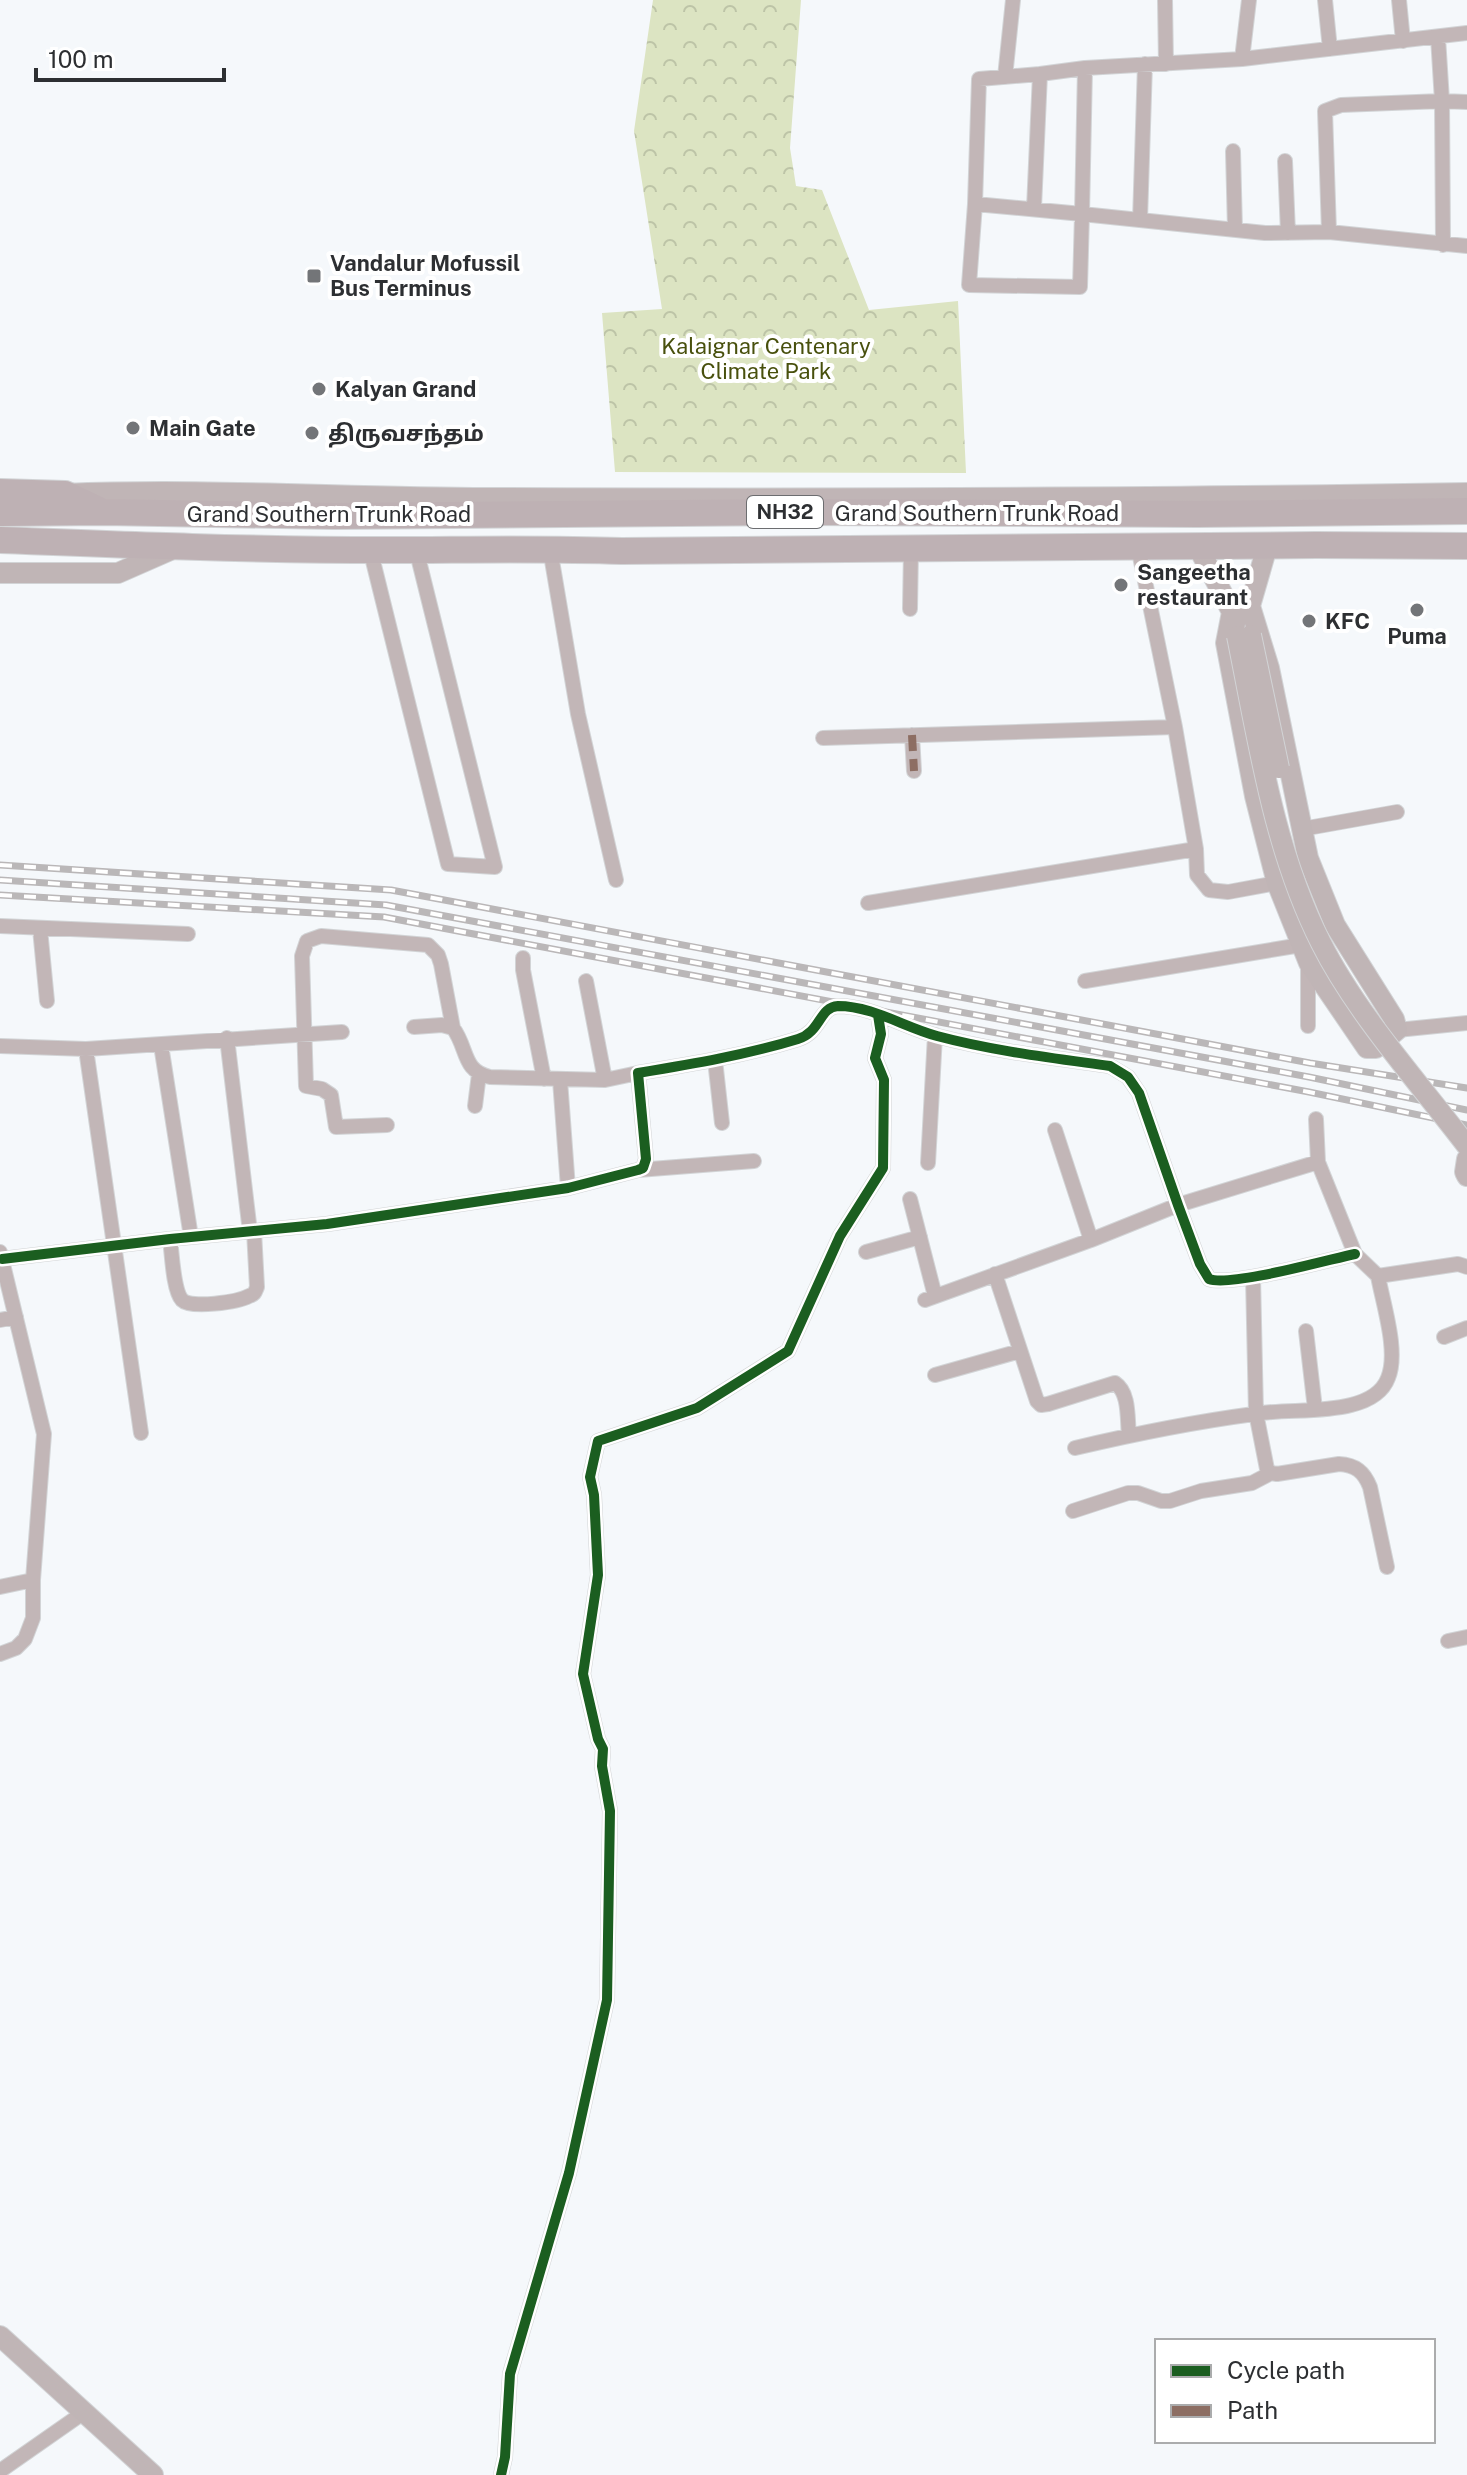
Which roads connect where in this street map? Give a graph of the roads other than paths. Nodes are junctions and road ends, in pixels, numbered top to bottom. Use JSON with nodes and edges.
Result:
{"nodes":[{"id":1,"x":1013,"y":0,"type":"edge"},
{"id":2,"x":1165,"y":0,"type":"edge"},
{"id":3,"x":1249,"y":0,"type":"edge"},
{"id":4,"x":1325,"y":0,"type":"edge"},
{"id":5,"x":1399,"y":0,"type":"edge"},
{"id":6,"x":1467,"y":33,"type":"edge"},
{"id":7,"x":1438,"y":37,"type":"junction"},
{"id":8,"x":1403,"y":41,"type":"junction"},
{"id":9,"x":1330,"y":49,"type":"junction"},
{"id":10,"x":1242,"y":59,"type":"junction"},
{"id":11,"x":1145,"y":64,"type":"junction"},
{"id":12,"x":1166,"y":64,"type":"junction"},
{"id":13,"x":1085,"y":68,"type":"junction"},
{"id":14,"x":1040,"y":74,"type":"junction"},
{"id":15,"x":1005,"y":77,"type":"junction"},
{"id":16,"x":1442,"y":101,"type":"junction"},
{"id":17,"x":1467,"y":102,"type":"edge"},
{"id":18,"x":1233,"y":151,"type":"dead end"},
{"id":19,"x":1285,"y":161,"type":"dead end"},
{"id":20,"x":975,"y":204,"type":"junction"},
{"id":21,"x":1034,"y":208,"type":"junction"},
{"id":22,"x":1082,"y":214,"type":"junction"},
{"id":23,"x":1140,"y":220,"type":"junction"},
{"id":24,"x":1235,"y":230,"type":"junction"},
{"id":25,"x":1329,"y":232,"type":"junction"},
{"id":26,"x":1288,"y":233,"type":"junction"},
{"id":27,"x":1443,"y":245,"type":"junction"},
{"id":28,"x":1467,"y":246,"type":"edge"},
{"id":29,"x":1467,"y":493,"type":"edge"},
{"id":30,"x":65,"y":494,"type":"junction"},
{"id":31,"x":4,"y":506,"type":"edge"},
{"id":32,"x":1467,"y":511,"type":"edge"},
{"id":33,"x":104,"y":512,"type":"junction"},
{"id":34,"x":0,"y":540,"type":"edge"},
{"id":35,"x":179,"y":546,"type":"junction"},
{"id":36,"x":1424,"y":546,"type":"junction"},
{"id":37,"x":1467,"y":546,"type":"edge"},
{"id":38,"x":1138,"y":547,"type":"junction"},
{"id":39,"x":1198,"y":547,"type":"junction"},
{"id":40,"x":1267,"y":547,"type":"junction"},
{"id":41,"x":370,"y":549,"type":"junction"},
{"id":42,"x":416,"y":549,"type":"junction"},
{"id":43,"x":550,"y":549,"type":"junction"},
{"id":44,"x":911,"y":549,"type":"junction"},
{"id":45,"x":1467,"y":557,"type":"edge"},
{"id":46,"x":0,"y":573,"type":"edge"},
{"id":47,"x":910,"y":609,"type":"dead end"},
{"id":48,"x":1241,"y":609,"type":"junction"},
{"id":49,"x":1244,"y":635,"type":"junction"},
{"id":50,"x":1175,"y":727,"type":"junction"},
{"id":51,"x":912,"y":735,"type":"junction"},
{"id":52,"x":823,"y":738,"type":"dead end"},
{"id":53,"x":914,"y":771,"type":"dead end"},
{"id":54,"x":1397,"y":812,"type":"dead end"},
{"id":55,"x":1302,"y":829,"type":"junction"},
{"id":56,"x":1196,"y":849,"type":"junction"},
{"id":57,"x":616,"y":880,"type":"dead end"},
{"id":58,"x":1277,"y":883,"type":"junction"},
{"id":59,"x":868,"y":903,"type":"dead end"},
{"id":60,"x":0,"y":926,"type":"edge"},
{"id":61,"x":40,"y":929,"type":"junction"},
{"id":62,"x":188,"y":934,"type":"dead end"},
{"id":63,"x":1305,"y":954,"type":"junction"},
{"id":64,"x":523,"y":958,"type":"dead end"},
{"id":65,"x":586,"y":981,"type":"dead end"},
{"id":66,"x":1085,"y":981,"type":"dead end"},
{"id":67,"x":47,"y":1001,"type":"dead end"},
{"id":68,"x":878,"y":1015,"type":"junction"},
{"id":69,"x":1467,"y":1023,"type":"edge"},
{"id":70,"x":1308,"y":1026,"type":"dead end"},
{"id":71,"x":414,"y":1027,"type":"dead end"},
{"id":72,"x":453,"y":1028,"type":"junction"},
{"id":73,"x":1397,"y":1030,"type":"junction"},
{"id":74,"x":342,"y":1032,"type":"dead end"},
{"id":75,"x":304,"y":1035,"type":"junction"},
{"id":76,"x":935,"y":1035,"type":"junction"},
{"id":77,"x":227,"y":1038,"type":"junction"},
{"id":78,"x":161,"y":1045,"type":"junction"},
{"id":79,"x":0,"y":1046,"type":"edge"},
{"id":80,"x":86,"y":1049,"type":"junction"},
{"id":81,"x":715,"y":1060,"type":"junction"},
{"id":82,"x":638,"y":1073,"type":"junction"},
{"id":83,"x":479,"y":1074,"type":"junction"},
{"id":84,"x":544,"y":1079,"type":"junction"},
{"id":85,"x":560,"y":1080,"type":"junction"},
{"id":86,"x":605,"y":1080,"type":"junction"},
{"id":87,"x":475,"y":1106,"type":"dead end"},
{"id":88,"x":1316,"y":1119,"type":"dead end"},
{"id":89,"x":722,"y":1123,"type":"dead end"},
{"id":90,"x":387,"y":1125,"type":"dead end"},
{"id":91,"x":1467,"y":1125,"type":"edge"},
{"id":92,"x":1055,"y":1130,"type":"dead end"},
{"id":93,"x":1467,"y":1146,"type":"edge"},
{"id":94,"x":1467,"y":1159,"type":"edge"},
{"id":95,"x":754,"y":1161,"type":"dead end"},
{"id":96,"x":1318,"y":1162,"type":"junction"},
{"id":97,"x":928,"y":1163,"type":"dead end"},
{"id":98,"x":638,"y":1170,"type":"junction"},
{"id":99,"x":1467,"y":1176,"type":"edge"},
{"id":100,"x":568,"y":1188,"type":"junction"},
{"id":101,"x":910,"y":1199,"type":"dead end"},
{"id":102,"x":1178,"y":1205,"type":"junction"},
{"id":103,"x":252,"y":1232,"type":"junction"},
{"id":104,"x":191,"y":1237,"type":"junction"},
{"id":105,"x":920,"y":1237,"type":"junction"},
{"id":106,"x":170,"y":1239,"type":"junction"},
{"id":107,"x":1091,"y":1240,"type":"junction"},
{"id":108,"x":113,"y":1246,"type":"junction"},
{"id":109,"x":866,"y":1252,"type":"dead end"},
{"id":110,"x":1355,"y":1254,"type":"junction"},
{"id":111,"x":1,"y":1256,"type":"edge"},
{"id":112,"x":1467,"y":1269,"type":"edge"},
{"id":113,"x":995,"y":1274,"type":"junction"},
{"id":114,"x":1378,"y":1276,"type":"junction"},
{"id":115,"x":1253,"y":1277,"type":"junction"},
{"id":116,"x":16,"y":1317,"type":"junction"},
{"id":117,"x":0,"y":1320,"type":"edge"},
{"id":118,"x":1467,"y":1328,"type":"edge"},
{"id":119,"x":1306,"y":1331,"type":"dead end"},
{"id":120,"x":1444,"y":1337,"type":"dead end"},
{"id":121,"x":1020,"y":1351,"type":"junction"},
{"id":122,"x":935,"y":1375,"type":"dead end"},
{"id":123,"x":1315,"y":1409,"type":"junction"},
{"id":124,"x":1256,"y":1413,"type":"junction"},
{"id":125,"x":141,"y":1433,"type":"dead end"},
{"id":126,"x":1129,"y":1435,"type":"junction"},
{"id":127,"x":1075,"y":1448,"type":"dead end"},
{"id":128,"x":1271,"y":1473,"type":"junction"},
{"id":129,"x":1073,"y":1511,"type":"dead end"},
{"id":130,"x":1387,"y":1567,"type":"dead end"},
{"id":131,"x":33,"y":1580,"type":"junction"},
{"id":132,"x":0,"y":1587,"type":"edge"},
{"id":133,"x":1467,"y":1637,"type":"edge"},
{"id":134,"x":1448,"y":1641,"type":"dead end"},
{"id":135,"x":0,"y":1654,"type":"edge"},
{"id":136,"x":2,"y":2342,"type":"edge"},
{"id":137,"x":83,"y":2413,"type":"junction"},
{"id":138,"x":0,"y":2471,"type":"edge"},
{"id":139,"x":144,"y":2473,"type":"edge"},
{"id":140,"x":501,"y":2475,"type":"edge"}],
"edges":[{"from":1,"to":15,"type":"street"},
{"from":2,"to":12,"type":"street"},
{"from":3,"to":10,"type":"street"},
{"from":4,"to":9,"type":"street"},
{"from":5,"to":8,"type":"street"},
{"from":6,"to":7,"type":"street"},
{"from":7,"to":8,"type":"street"},
{"from":7,"to":16,"type":"street"},
{"from":8,"to":9,"type":"street"},
{"from":9,"to":10,"type":"street"},
{"from":10,"to":12,"type":"street"},
{"from":11,"to":12,"type":"street"},
{"from":11,"to":13,"type":"street"},
{"from":11,"to":23,"type":"street"},
{"from":13,"to":14,"type":"street"},
{"from":13,"to":22,"type":"street"},
{"from":14,"to":15,"type":"street"},
{"from":14,"to":21,"type":"street"},
{"from":15,"to":20,"type":"street"},
{"from":16,"to":17,"type":"street"},
{"from":16,"to":25,"type":"street"},
{"from":16,"to":27,"type":"street"},
{"from":18,"to":24,"type":"street"},
{"from":19,"to":26,"type":"street"},
{"from":20,"to":21,"type":"street"},
{"from":20,"to":22,"type":"street"},
{"from":21,"to":22,"type":"street"},
{"from":22,"to":23,"type":"street"},
{"from":23,"to":24,"type":"street"},
{"from":24,"to":26,"type":"street"},
{"from":25,"to":26,"type":"street"},
{"from":25,"to":27,"type":"street"},
{"from":27,"to":28,"type":"street"},
{"from":29,"to":30,"type":"street"},
{"from":30,"to":31,"type":"highway"},
{"from":30,"to":33,"type":"highway"},
{"from":31,"to":33,"type":"highway","number":"NH32"},
{"from":32,"to":33,"type":"highway","name":"Grand Southern Trunk Road","number":"NH32"},
{"from":34,"to":35,"type":"highway","name":"Grand Southern Trunk Road","number":"NH32"},
{"from":35,"to":41,"type":"highway","name":"Grand Southern Trunk Road","number":"NH32"},
{"from":35,"to":46,"type":"street"},
{"from":36,"to":37,"type":"highway","number":"NH32"},
{"from":36,"to":40,"type":"highway","number":"NH32"},
{"from":36,"to":45,"type":"street"},
{"from":38,"to":39,"type":"highway","name":"Grand Southern Trunk Road","number":"NH32"},
{"from":38,"to":44,"type":"highway","name":"Grand Southern Trunk Road","number":"NH32"},
{"from":38,"to":50,"type":"street"},
{"from":39,"to":40,"type":"highway","number":"NH32"},
{"from":39,"to":48,"type":"street"},
{"from":40,"to":48,"type":"street"},
{"from":41,"to":42,"type":"highway","name":"Grand Southern Trunk Road","number":"NH32"},
{"from":41,"to":42,"type":"street"},
{"from":42,"to":43,"type":"highway","name":"Grand Southern Trunk Road","number":"NH32"},
{"from":43,"to":44,"type":"highway","name":"Grand Southern Trunk Road","number":"NH32"},
{"from":43,"to":57,"type":"street"},
{"from":44,"to":47,"type":"street"},
{"from":48,"to":49,"type":"street"},
{"from":48,"to":55,"type":"street"},
{"from":48,"to":58,"type":"street"},
{"from":49,"to":91,"type":"street","bridge":true},
{"from":49,"to":93,"type":"street","bridge":true},
{"from":50,"to":51,"type":"street"},
{"from":50,"to":56,"type":"street"},
{"from":51,"to":52,"type":"street"},
{"from":51,"to":53,"type":"street"},
{"from":54,"to":55,"type":"street"},
{"from":55,"to":73,"type":"street"},
{"from":56,"to":58,"type":"street"},
{"from":56,"to":59,"type":"street"},
{"from":58,"to":63,"type":"street"},
{"from":60,"to":61,"type":"street"},
{"from":61,"to":62,"type":"street"},
{"from":61,"to":67,"type":"street"},
{"from":63,"to":66,"type":"street"},
{"from":63,"to":70,"type":"street"},
{"from":63,"to":73,"type":"street"},
{"from":64,"to":84,"type":"street"},
{"from":65,"to":86,"type":"street"},
{"from":68,"to":76,"type":"street"},
{"from":68,"to":81,"type":"street"},
{"from":68,"to":140,"type":"street"},
{"from":69,"to":73,"type":"street"},
{"from":71,"to":72,"type":"street"},
{"from":72,"to":75,"type":"street"},
{"from":72,"to":83,"type":"street"},
{"from":74,"to":75,"type":"street"},
{"from":75,"to":77,"type":"street"},
{"from":75,"to":90,"type":"street"},
{"from":76,"to":97,"type":"street"},
{"from":76,"to":102,"type":"street"},
{"from":77,"to":78,"type":"street"},
{"from":77,"to":103,"type":"street"},
{"from":78,"to":80,"type":"street"},
{"from":78,"to":104,"type":"street"},
{"from":79,"to":80,"type":"street"},
{"from":80,"to":108,"type":"street"},
{"from":81,"to":82,"type":"street"},
{"from":81,"to":89,"type":"street"},
{"from":82,"to":86,"type":"street"},
{"from":82,"to":98,"type":"street"},
{"from":83,"to":84,"type":"street"},
{"from":83,"to":87,"type":"street"},
{"from":84,"to":85,"type":"street"},
{"from":85,"to":86,"type":"street"},
{"from":85,"to":100,"type":"street"},
{"from":88,"to":96,"type":"street"},
{"from":92,"to":107,"type":"street"},
{"from":94,"to":99,"type":"street"},
{"from":95,"to":98,"type":"street"},
{"from":96,"to":102,"type":"street"},
{"from":96,"to":110,"type":"street"},
{"from":98,"to":100,"type":"street"},
{"from":100,"to":103,"type":"street"},
{"from":101,"to":105,"type":"street"},
{"from":102,"to":107,"type":"street"},
{"from":102,"to":115,"type":"street"},
{"from":103,"to":104,"type":"street"},
{"from":103,"to":106,"type":"street"},
{"from":104,"to":106,"type":"street"},
{"from":105,"to":109,"type":"street"},
{"from":105,"to":113,"type":"street"},
{"from":106,"to":108,"type":"street"},
{"from":107,"to":113,"type":"street"},
{"from":108,"to":111,"type":"street"},
{"from":108,"to":125,"type":"street"},
{"from":110,"to":114,"type":"street"},
{"from":110,"to":115,"type":"street"},
{"from":111,"to":116,"type":"street"},
{"from":112,"to":114,"type":"street"},
{"from":113,"to":121,"type":"street"},
{"from":114,"to":123,"type":"street"},
{"from":115,"to":124,"type":"street"},
{"from":116,"to":117,"type":"street"},
{"from":116,"to":131,"type":"street"},
{"from":118,"to":120,"type":"street"},
{"from":119,"to":123,"type":"street"},
{"from":121,"to":122,"type":"street"},
{"from":121,"to":126,"type":"street"},
{"from":123,"to":124,"type":"street"},
{"from":124,"to":126,"type":"street"},
{"from":124,"to":128,"type":"street"},
{"from":126,"to":127,"type":"street"},
{"from":128,"to":129,"type":"street"},
{"from":128,"to":130,"type":"street"},
{"from":131,"to":132,"type":"street"},
{"from":131,"to":135,"type":"street"},
{"from":133,"to":134,"type":"street"},
{"from":136,"to":137,"type":"street"},
{"from":137,"to":138,"type":"street"},
{"from":137,"to":139,"type":"street"}]}
